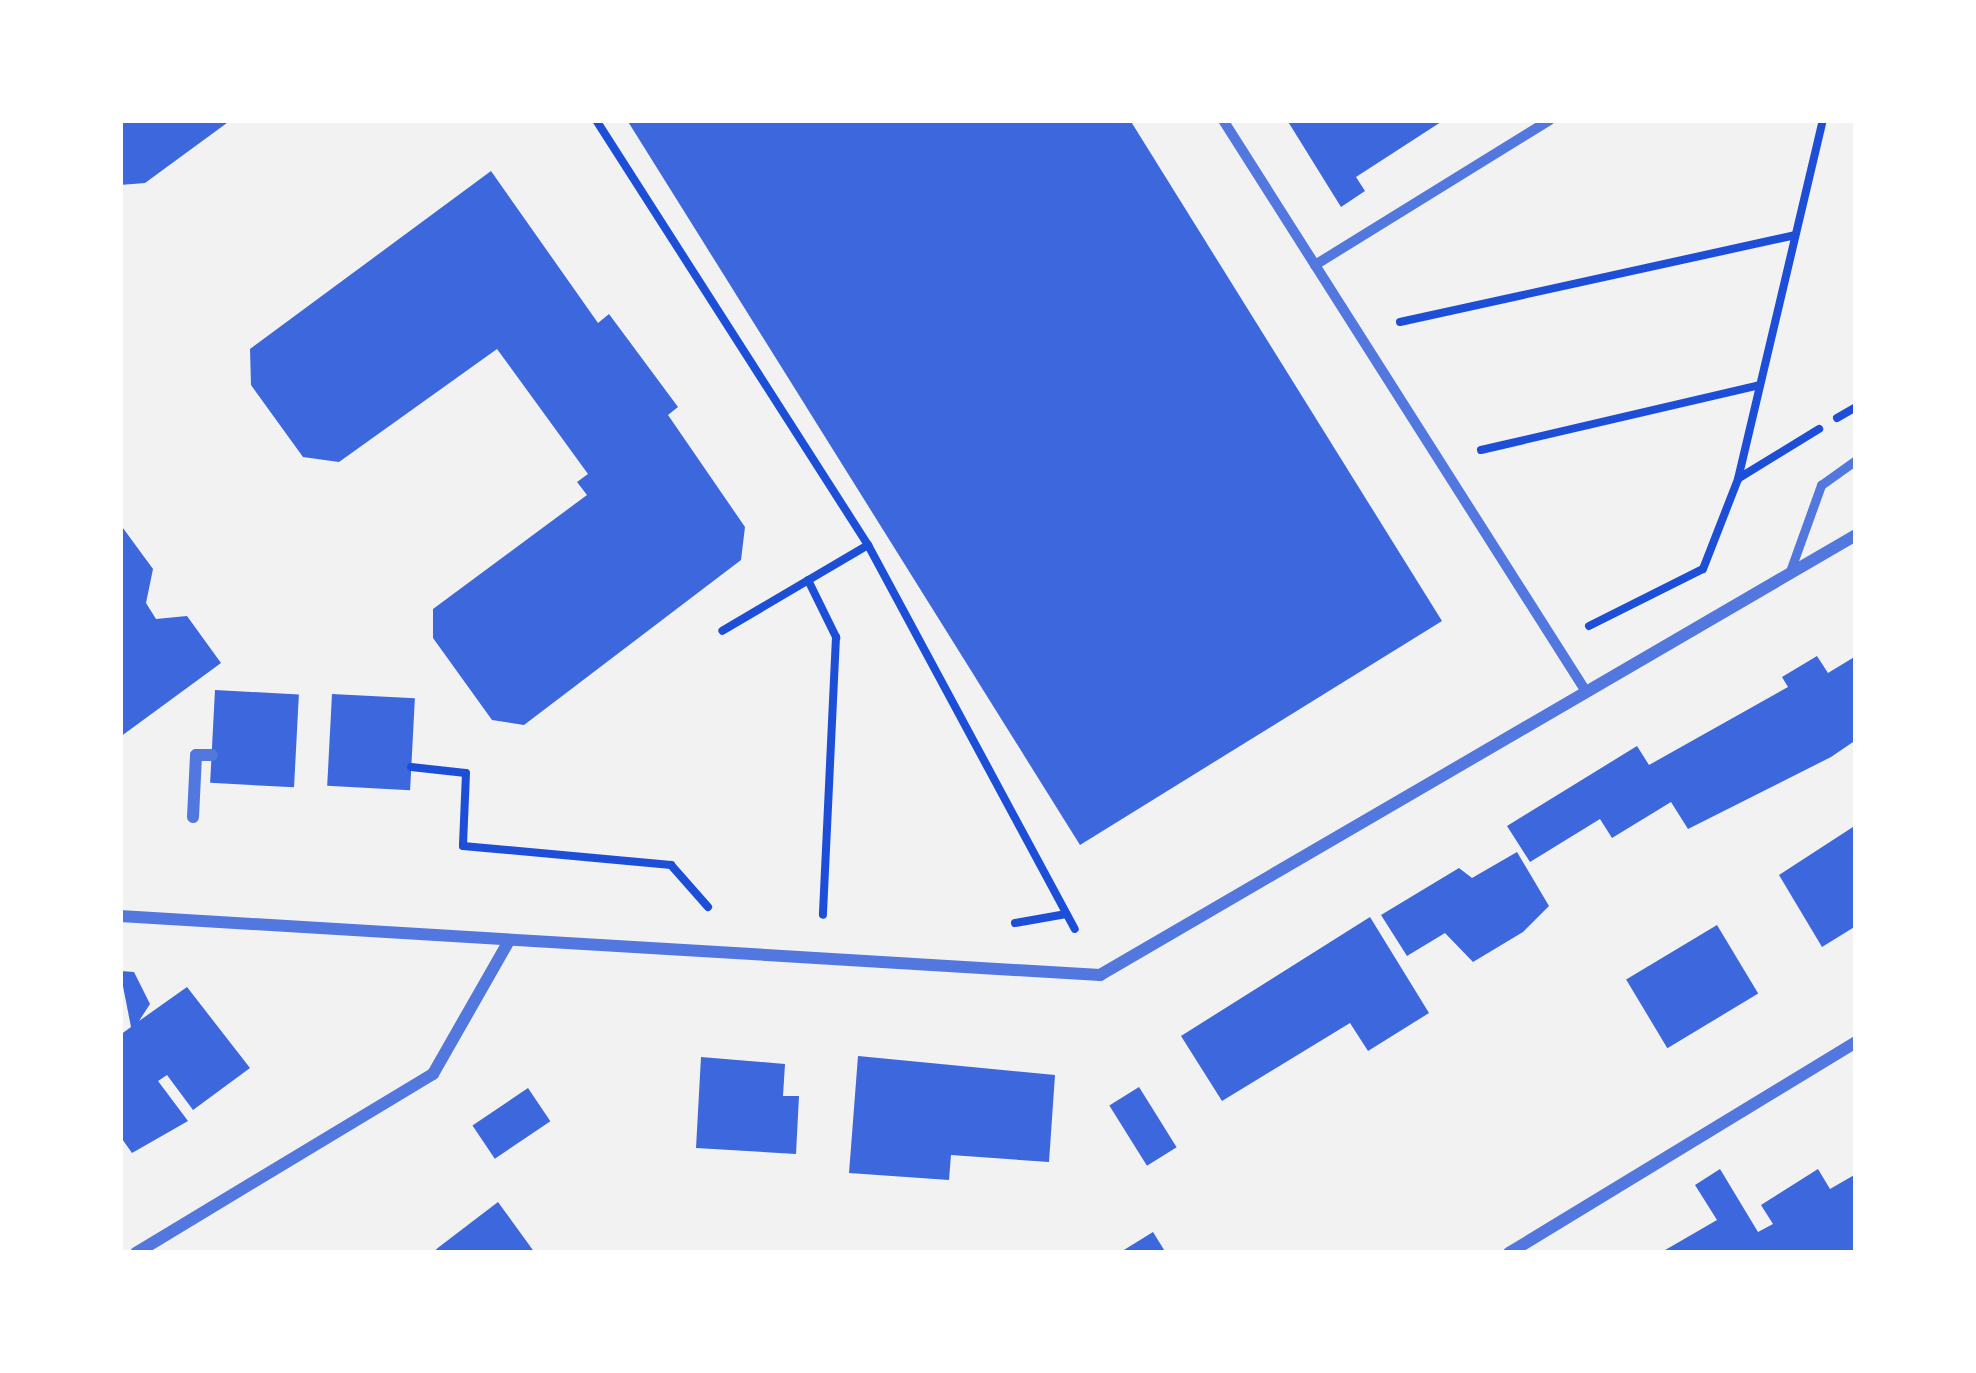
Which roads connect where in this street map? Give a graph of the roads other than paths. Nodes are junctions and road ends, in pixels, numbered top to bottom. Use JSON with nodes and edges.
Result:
{"nodes":[{"id":1,"x":1223,"y":120,"type":"edge"},
{"id":2,"x":1550,"y":120,"type":"edge"},
{"id":3,"x":1315,"y":265,"type":"junction"},
{"id":4,"x":1856,"y":460,"type":"edge"},
{"id":5,"x":1856,"y":535,"type":"edge"},
{"id":6,"x":1789,"y":576,"type":"junction"},
{"id":7,"x":1585,"y":690,"type":"junction"},
{"id":8,"x":212,"y":755,"type":"dead end"},
{"id":9,"x":193,"y":817,"type":"dead end"},
{"id":10,"x":120,"y":916,"type":"edge"},
{"id":11,"x":509,"y":941,"type":"junction"},
{"id":12,"x":1856,"y":1042,"type":"edge"},
{"id":13,"x":136,"y":1253,"type":"edge"},
{"id":14,"x":1509,"y":1253,"type":"edge"}],
"edges":[{"from":1,"to":3,"type":"street"},
{"from":2,"to":3,"type":"street"},
{"from":3,"to":7,"type":"street"},
{"from":4,"to":6,"type":"lane"},
{"from":5,"to":6,"type":"street"},
{"from":6,"to":7,"type":"street"},
{"from":7,"to":11,"type":"street"},
{"from":8,"to":9,"type":"street"},
{"from":10,"to":11,"type":"street"},
{"from":11,"to":13,"type":"street"},
{"from":12,"to":14,"type":"street"}]}
